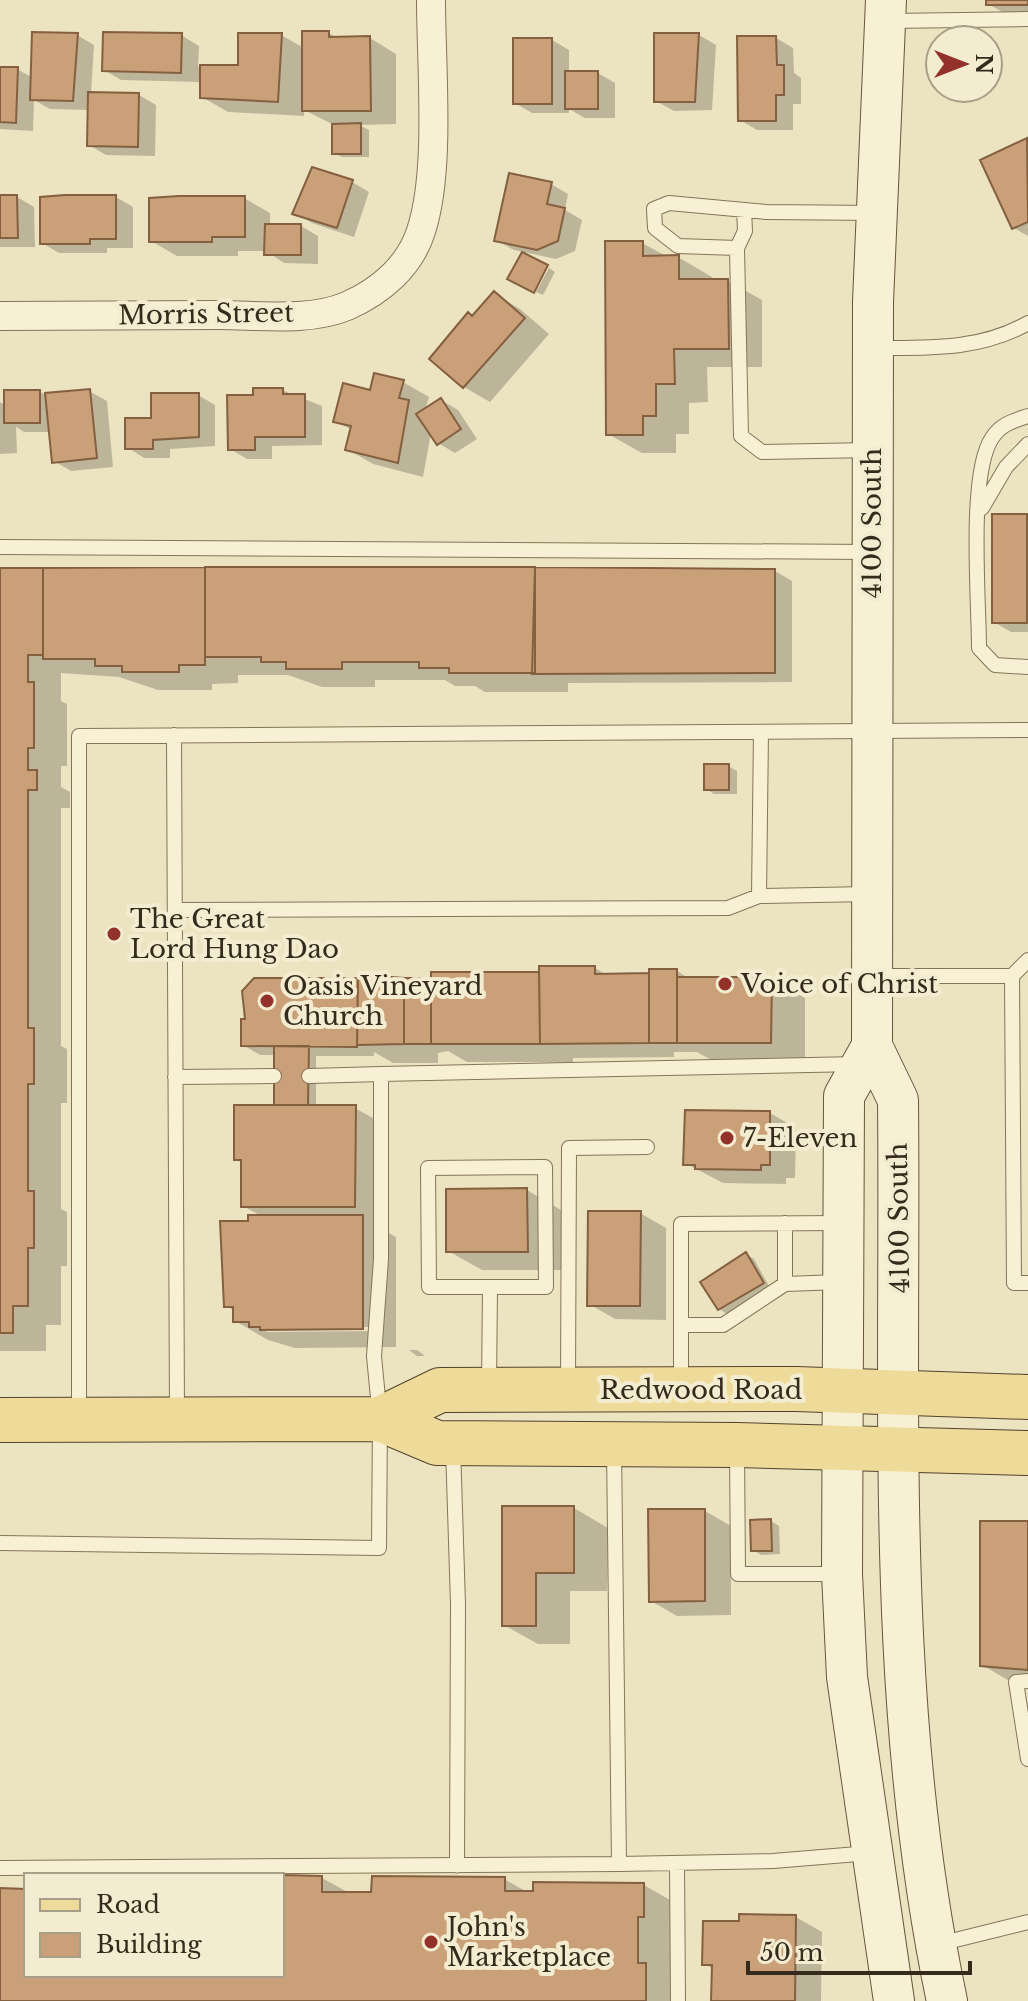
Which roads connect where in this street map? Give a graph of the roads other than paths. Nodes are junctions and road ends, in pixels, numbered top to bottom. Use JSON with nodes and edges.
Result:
{"nodes":[{"id":1,"x":431,"y":0,"type":"edge"},
{"id":2,"x":886,"y":10,"type":"edge"},
{"id":3,"x":1028,"y":19,"type":"edge"},
{"id":4,"x":744,"y":210,"type":"junction"},
{"id":5,"x":876,"y":213,"type":"junction"},
{"id":6,"x":737,"y":248,"type":"junction"},
{"id":7,"x":0,"y":316,"type":"edge"},
{"id":8,"x":1028,"y":323,"type":"edge"},
{"id":9,"x":873,"y":348,"type":"junction"},
{"id":10,"x":1028,"y":416,"type":"edge"},
{"id":11,"x":1028,"y":444,"type":"edge"},
{"id":12,"x":872,"y":450,"type":"junction"},
{"id":13,"x":979,"y":514,"type":"junction"},
{"id":14,"x":0,"y":547,"type":"edge"},
{"id":15,"x":872,"y":552,"type":"junction"},
{"id":16,"x":1028,"y":667,"type":"edge"},
{"id":17,"x":872,"y":730,"type":"junction"},
{"id":18,"x":1028,"y":730,"type":"edge"},
{"id":19,"x":761,"y":732,"type":"junction"},
{"id":20,"x":174,"y":735,"type":"junction"},
{"id":21,"x":871,"y":894,"type":"junction"},
{"id":22,"x":759,"y":896,"type":"junction"},
{"id":23,"x":175,"y":910,"type":"junction"},
{"id":24,"x":1028,"y":960,"type":"edge"},
{"id":25,"x":872,"y":976,"type":"junction"},
{"id":26,"x":1012,"y":976,"type":"junction"},
{"id":27,"x":867,"y":1055,"type":"junction"},
{"id":28,"x":381,"y":1074,"type":"junction"},
{"id":29,"x":274,"y":1076,"type":"dead end"},
{"id":30,"x":309,"y":1076,"type":"dead end"},
{"id":31,"x":175,"y":1077,"type":"junction"},
{"id":32,"x":647,"y":1147,"type":"dead end"},
{"id":33,"x":785,"y":1223,"type":"junction"},
{"id":34,"x":843,"y":1223,"type":"junction"},
{"id":35,"x":843,"y":1282,"type":"junction"},
{"id":36,"x":1028,"y":1283,"type":"edge"},
{"id":37,"x":785,"y":1284,"type":"junction"},
{"id":38,"x":490,"y":1287,"type":"junction"},
{"id":39,"x":681,"y":1325,"type":"junction"},
{"id":40,"x":488,"y":1390,"type":"junction"},
{"id":41,"x":681,"y":1390,"type":"junction"},
{"id":42,"x":568,"y":1391,"type":"junction"},
{"id":43,"x":843,"y":1392,"type":"junction"},
{"id":44,"x":900,"y":1395,"type":"junction"},
{"id":45,"x":1028,"y":1397,"type":"edge"},
{"id":46,"x":177,"y":1418,"type":"junction"},
{"id":47,"x":79,"y":1419,"type":"junction"},
{"id":48,"x":380,"y":1419,"type":"junction"},
{"id":49,"x":0,"y":1420,"type":"edge"},
{"id":50,"x":453,"y":1443,"type":"junction"},
{"id":51,"x":614,"y":1444,"type":"junction"},
{"id":52,"x":737,"y":1445,"type":"junction"},
{"id":53,"x":843,"y":1447,"type":"junction"},
{"id":54,"x":900,"y":1449,"type":"junction"},
{"id":55,"x":1028,"y":1453,"type":"edge"},
{"id":56,"x":0,"y":1543,"type":"edge"},
{"id":57,"x":842,"y":1574,"type":"junction"},
{"id":58,"x":1028,"y":1681,"type":"edge"},
{"id":59,"x":1028,"y":1759,"type":"edge"},
{"id":60,"x":870,"y":1853,"type":"junction"},
{"id":61,"x":677,"y":1863,"type":"junction"},
{"id":62,"x":619,"y":1864,"type":"junction"},
{"id":63,"x":457,"y":1866,"type":"junction"},
{"id":64,"x":0,"y":1868,"type":"edge"},
{"id":65,"x":1028,"y":1922,"type":"edge"},
{"id":66,"x":936,"y":1944,"type":"junction"},
{"id":67,"x":678,"y":2001,"type":"edge"},
{"id":68,"x":894,"y":2001,"type":"edge"},
{"id":69,"x":947,"y":2001,"type":"edge"}],
"edges":[{"from":1,"to":7,"type":"street","name":"Morris Street"},
{"from":2,"to":3,"type":"lane"},
{"from":2,"to":5,"type":"main road","name":"4100 South"},
{"from":4,"to":5,"type":"lane"},
{"from":4,"to":6,"type":"lane"},
{"from":4,"to":6,"type":"lane"},
{"from":5,"to":9,"type":"main road","name":"4100 South"},
{"from":6,"to":12,"type":"lane"},
{"from":8,"to":9,"type":"lane"},
{"from":9,"to":12,"type":"main road","name":"4100 South"},
{"from":10,"to":13,"type":"lane"},
{"from":11,"to":13,"type":"lane"},
{"from":12,"to":15,"type":"main road","name":"4100 South"},
{"from":13,"to":16,"type":"lane"},
{"from":14,"to":15,"type":"lane"},
{"from":15,"to":17,"type":"main road","name":"4100 South"},
{"from":17,"to":18,"type":"lane"},
{"from":17,"to":19,"type":"lane"},
{"from":17,"to":21,"type":"main road","name":"4100 South"},
{"from":19,"to":20,"type":"lane"},
{"from":19,"to":22,"type":"lane"},
{"from":20,"to":23,"type":"lane"},
{"from":20,"to":47,"type":"lane"},
{"from":21,"to":22,"type":"lane"},
{"from":21,"to":25,"type":"main road","name":"4100 South"},
{"from":22,"to":23,"type":"lane"},
{"from":23,"to":31,"type":"lane"},
{"from":24,"to":26,"type":"lane"},
{"from":25,"to":26,"type":"lane"},
{"from":25,"to":27,"type":"main road","name":"4100 South"},
{"from":26,"to":36,"type":"lane"},
{"from":27,"to":28,"type":"lane"},
{"from":27,"to":34,"type":"main road","name":"4100 South"},
{"from":27,"to":44,"type":"main road","name":"4100 South"},
{"from":28,"to":30,"type":"lane"},
{"from":28,"to":48,"type":"lane"},
{"from":29,"to":31,"type":"lane"},
{"from":31,"to":46,"type":"lane"},
{"from":32,"to":42,"type":"lane"},
{"from":33,"to":34,"type":"lane"},
{"from":33,"to":37,"type":"lane"},
{"from":33,"to":39,"type":"lane"},
{"from":34,"to":35,"type":"main road","name":"4100 South"},
{"from":35,"to":37,"type":"lane"},
{"from":35,"to":43,"type":"main road","name":"4100 South"},
{"from":37,"to":39,"type":"lane"},
{"from":38,"to":38,"type":"lane"},
{"from":38,"to":40,"type":"lane"},
{"from":39,"to":41,"type":"lane"},
{"from":40,"to":42,"type":"main road","name":"Redwood Road"},
{"from":40,"to":48,"type":"main road","name":"Redwood Road"},
{"from":41,"to":42,"type":"main road","name":"Redwood Road"},
{"from":41,"to":43,"type":"main road","name":"Redwood Road"},
{"from":43,"to":44,"type":"main road","name":"Redwood Road"},
{"from":43,"to":53,"type":"main road","name":"4100 South"},
{"from":44,"to":45,"type":"main road","name":"Redwood Road"},
{"from":44,"to":54,"type":"main road","name":"4100 South"},
{"from":46,"to":47,"type":"main road","name":"Redwood Road"},
{"from":46,"to":48,"type":"main road","name":"Redwood Road"},
{"from":47,"to":49,"type":"main road","name":"Redwood Road"},
{"from":48,"to":50,"type":"main road","name":"Redwood Road"},
{"from":48,"to":56,"type":"lane"},
{"from":50,"to":51,"type":"main road","name":"Redwood Road"},
{"from":50,"to":63,"type":"lane"},
{"from":51,"to":52,"type":"main road","name":"Redwood Road"},
{"from":51,"to":62,"type":"lane"},
{"from":52,"to":53,"type":"main road","name":"Redwood Road"},
{"from":52,"to":57,"type":"lane"},
{"from":53,"to":54,"type":"main road","name":"Redwood Road"},
{"from":53,"to":57,"type":"main road","name":"4100 South"},
{"from":54,"to":55,"type":"main road","name":"Redwood Road"},
{"from":54,"to":66,"type":"main road","name":"4100 South"},
{"from":57,"to":60,"type":"main road","name":"4100 South"},
{"from":58,"to":59,"type":"lane"},
{"from":60,"to":61,"type":"lane"},
{"from":60,"to":68,"type":"main road","name":"4100 South"},
{"from":61,"to":62,"type":"lane"},
{"from":61,"to":67,"type":"lane"},
{"from":62,"to":63,"type":"lane"},
{"from":63,"to":64,"type":"lane"},
{"from":65,"to":66,"type":"lane"},
{"from":66,"to":69,"type":"main road","name":"4100 South"}]}
